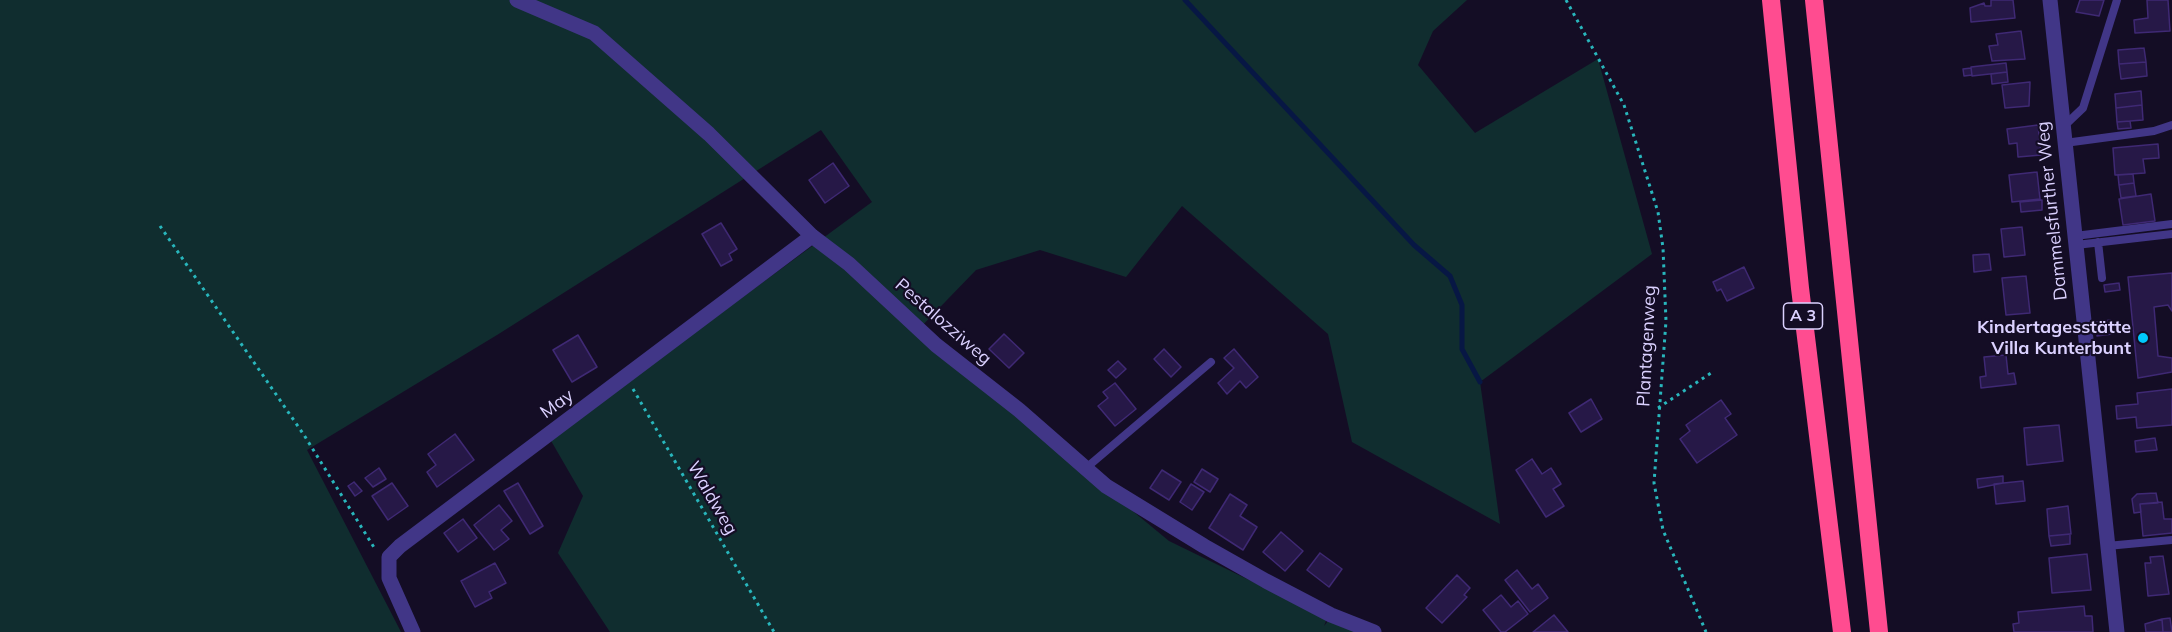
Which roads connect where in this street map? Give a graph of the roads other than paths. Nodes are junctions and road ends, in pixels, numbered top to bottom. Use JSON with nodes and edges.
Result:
{"nodes":[{"id":1,"x":517,"y":0,"type":"edge"},
{"id":2,"x":1771,"y":0,"type":"edge"},
{"id":3,"x":1814,"y":0,"type":"edge"},
{"id":4,"x":2050,"y":0,"type":"edge"},
{"id":5,"x":2117,"y":0,"type":"edge"},
{"id":6,"x":2172,"y":125,"type":"edge"},
{"id":7,"x":2064,"y":135,"type":"junction"},
{"id":8,"x":2172,"y":224,"type":"edge"},
{"id":9,"x":2172,"y":234,"type":"edge"},
{"id":10,"x":812,"y":236,"type":"junction"},
{"id":11,"x":2075,"y":240,"type":"junction"},
{"id":12,"x":2098,"y":242,"type":"junction"},
{"id":13,"x":2102,"y":278,"type":"dead end"},
{"id":14,"x":1212,"y":362,"type":"dead end"},
{"id":15,"x":1086,"y":468,"type":"junction"},
{"id":16,"x":2172,"y":540,"type":"edge"},
{"id":17,"x":2107,"y":546,"type":"junction"},
{"id":18,"x":413,"y":632,"type":"edge"},
{"id":19,"x":1374,"y":632,"type":"edge"},
{"id":20,"x":1842,"y":632,"type":"edge"},
{"id":21,"x":1879,"y":632,"type":"edge"},
{"id":22,"x":2117,"y":632,"type":"edge"}],
"edges":[{"from":1,"to":10,"type":"street","name":"Pestalozziweg"},
{"from":2,"to":20,"type":"highway","number":"A 3"},
{"from":3,"to":21,"type":"highway","number":"A 3"},
{"from":4,"to":7,"type":"street","name":"Dammelsfurther Weg"},
{"from":5,"to":7,"type":"lane"},
{"from":6,"to":7,"type":"lane"},
{"from":7,"to":11,"type":"street","name":"Dammelsfurther Weg"},
{"from":8,"to":11,"type":"lane"},
{"from":9,"to":12,"type":"lane"},
{"from":10,"to":15,"type":"street","name":"Pestalozziweg"},
{"from":10,"to":18,"type":"street","name":"May"},
{"from":11,"to":12,"type":"lane"},
{"from":11,"to":17,"type":"street","name":"Dammelsfurther Weg"},
{"from":12,"to":13,"type":"lane"},
{"from":14,"to":15,"type":"lane"},
{"from":15,"to":19,"type":"street","name":"Pestalozziweg"},
{"from":16,"to":17,"type":"lane"},
{"from":17,"to":22,"type":"street","name":"Dammelsfurther Weg"}]}
